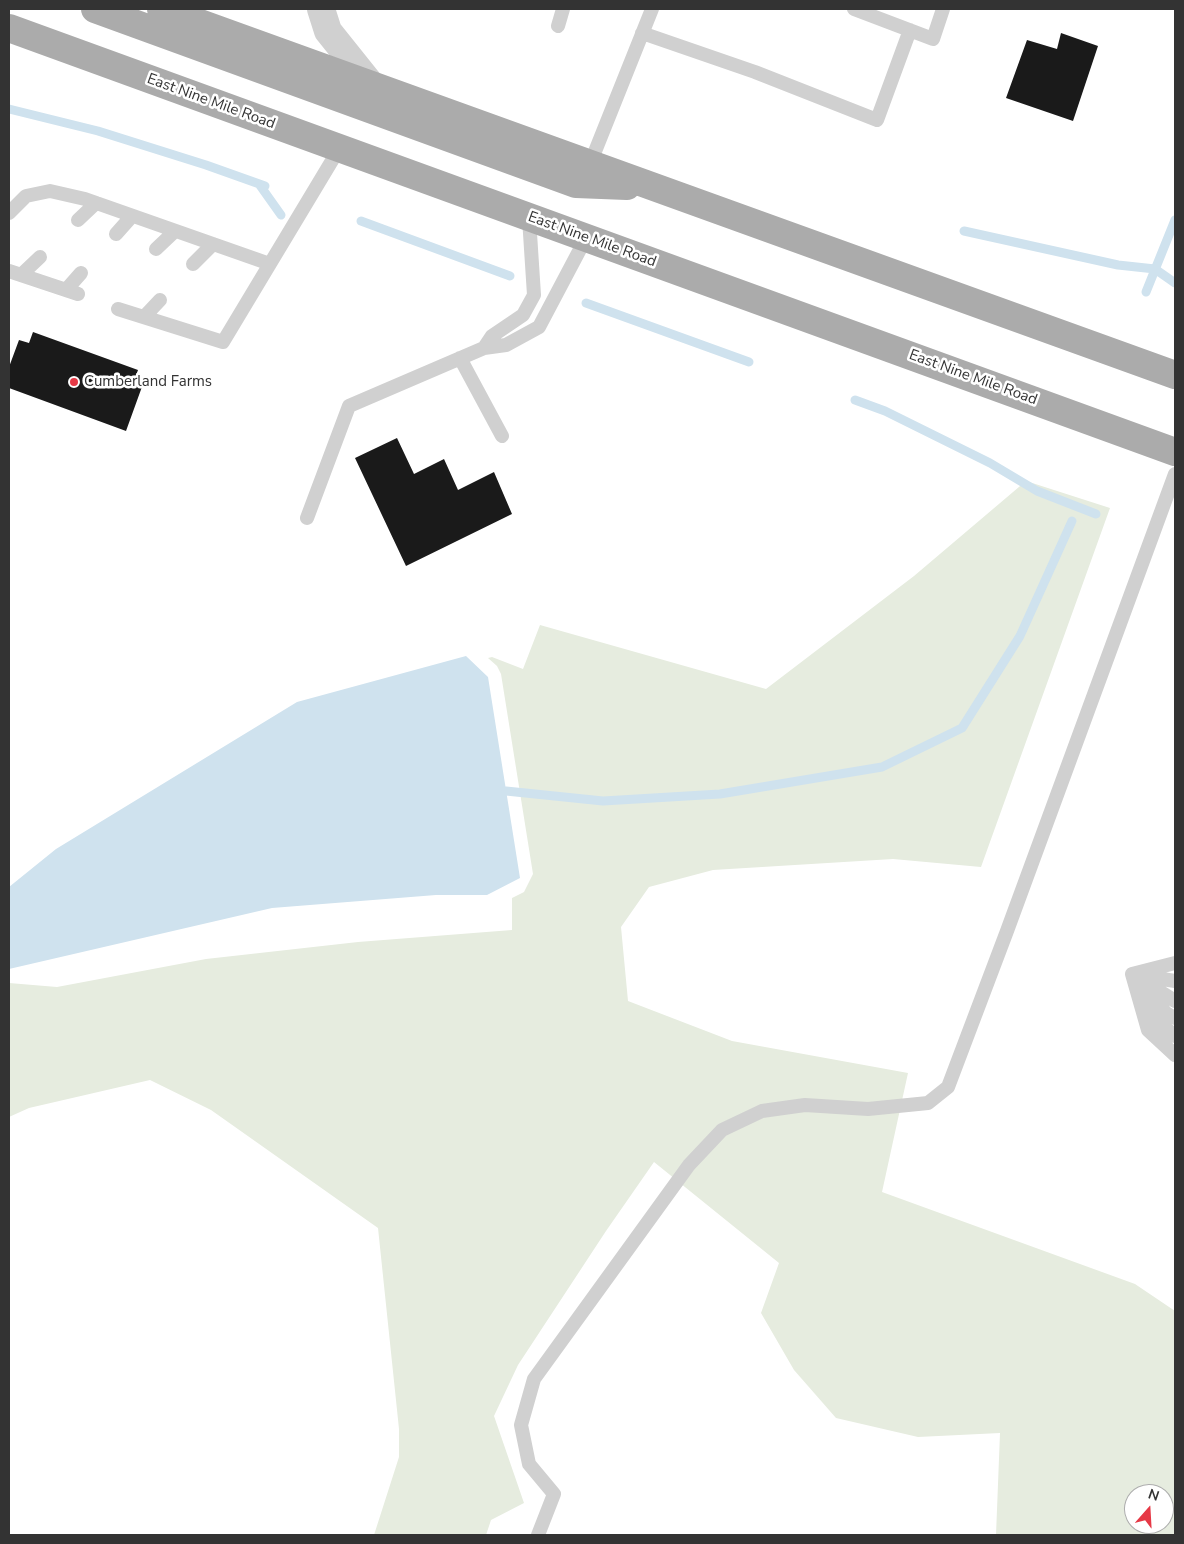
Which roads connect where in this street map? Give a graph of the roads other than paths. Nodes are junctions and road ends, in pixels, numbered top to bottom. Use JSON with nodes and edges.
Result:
{"nodes":[{"id":1,"x":14,"y":9,"type":"edge"},
{"id":2,"x":96,"y":9,"type":"edge"},
{"id":3,"x":161,"y":9,"type":"edge"},
{"id":4,"x":321,"y":9,"type":"edge"},
{"id":5,"x":564,"y":9,"type":"edge"},
{"id":6,"x":652,"y":9,"type":"edge"},
{"id":7,"x":854,"y":9,"type":"edge"},
{"id":8,"x":943,"y":9,"type":"edge"},
{"id":9,"x":9,"y":13,"type":"edge"},
{"id":10,"x":558,"y":26,"type":"dead end"},
{"id":11,"x":9,"y":28,"type":"edge"},
{"id":12,"x":910,"y":30,"type":"junction"},
{"id":13,"x":642,"y":33,"type":"junction"},
{"id":14,"x":372,"y":86,"type":"junction"},
{"id":15,"x":339,"y":148,"type":"junction"},
{"id":16,"x":590,"y":164,"type":"junction"},
{"id":17,"x":652,"y":186,"type":"junction"},
{"id":18,"x":96,"y":203,"type":"junction"},
{"id":19,"x":9,"y":213,"type":"edge"},
{"id":20,"x":132,"y":216,"type":"junction"},
{"id":21,"x":529,"y":218,"type":"junction"},
{"id":22,"x":78,"y":220,"type":"dead end"},
{"id":23,"x":175,"y":231,"type":"junction"},
{"id":24,"x":116,"y":234,"type":"dead end"},
{"id":25,"x":586,"y":238,"type":"junction"},
{"id":26,"x":213,"y":244,"type":"junction"},
{"id":27,"x":156,"y":249,"type":"dead end"},
{"id":28,"x":40,"y":257,"type":"dead end"},
{"id":29,"x":193,"y":264,"type":"dead end"},
{"id":30,"x":270,"y":264,"type":"junction"},
{"id":31,"x":15,"y":273,"type":"edge"},
{"id":32,"x":81,"y":273,"type":"dead end"},
{"id":33,"x":160,"y":300,"type":"dead end"},
{"id":34,"x":118,"y":309,"type":"dead end"},
{"id":35,"x":144,"y":317,"type":"junction"},
{"id":36,"x":484,"y":348,"type":"junction"},
{"id":37,"x":460,"y":358,"type":"junction"},
{"id":38,"x":1175,"y":375,"type":"edge"},
{"id":39,"x":502,"y":436,"type":"dead end"},
{"id":40,"x":1175,"y":452,"type":"edge"},
{"id":41,"x":1175,"y":474,"type":"edge"},
{"id":42,"x":307,"y":518,"type":"dead end"},
{"id":43,"x":1175,"y":963,"type":"edge"},
{"id":44,"x":1132,"y":974,"type":"junction"},
{"id":45,"x":1175,"y":974,"type":"edge"},
{"id":46,"x":1175,"y":981,"type":"edge"},
{"id":47,"x":1175,"y":990,"type":"edge"},
{"id":48,"x":1175,"y":1001,"type":"edge"},
{"id":49,"x":1175,"y":1018,"type":"edge"},
{"id":50,"x":1175,"y":1036,"type":"edge"},
{"id":51,"x":1175,"y":1055,"type":"edge"},
{"id":52,"x":538,"y":1535,"type":"edge"}],
"edges":[{"from":1,"to":9,"type":"main road"},
{"from":2,"to":17,"type":"main road"},
{"from":3,"to":14,"type":"main road"},
{"from":4,"to":14,"type":"street"},
{"from":5,"to":10,"type":"lane"},
{"from":6,"to":13,"type":"lane"},
{"from":7,"to":12,"type":"lane"},
{"from":8,"to":12,"type":"lane"},
{"from":11,"to":15,"type":"main road","name":"East Nine Mile Road"},
{"from":12,"to":13,"type":"lane"},
{"from":13,"to":16,"type":"lane"},
{"from":14,"to":16,"type":"main road"},
{"from":15,"to":21,"type":"main road","name":"East Nine Mile Road"},
{"from":15,"to":30,"type":"lane"},
{"from":16,"to":17,"type":"main road"},
{"from":17,"to":38,"type":"main road"},
{"from":18,"to":19,"type":"lane"},
{"from":18,"to":20,"type":"lane"},
{"from":18,"to":22,"type":"lane"},
{"from":20,"to":23,"type":"lane"},
{"from":20,"to":24,"type":"lane"},
{"from":21,"to":25,"type":"main road","name":"East Nine Mile Road"},
{"from":21,"to":36,"type":"lane"},
{"from":23,"to":26,"type":"lane"},
{"from":23,"to":27,"type":"lane"},
{"from":25,"to":36,"type":"lane"},
{"from":25,"to":40,"type":"main road","name":"East Nine Mile Road"},
{"from":26,"to":29,"type":"lane"},
{"from":26,"to":30,"type":"lane"},
{"from":28,"to":31,"type":"lane"},
{"from":30,"to":35,"type":"lane"},
{"from":31,"to":32,"type":"lane"},
{"from":33,"to":35,"type":"lane"},
{"from":34,"to":35,"type":"lane"},
{"from":36,"to":37,"type":"lane"},
{"from":37,"to":39,"type":"lane"},
{"from":37,"to":42,"type":"lane"},
{"from":41,"to":52,"type":"lane"},
{"from":43,"to":44,"type":"lane"},
{"from":44,"to":45,"type":"lane"},
{"from":44,"to":46,"type":"lane"},
{"from":44,"to":47,"type":"lane"},
{"from":44,"to":48,"type":"lane"},
{"from":44,"to":49,"type":"lane"},
{"from":44,"to":50,"type":"lane"},
{"from":44,"to":51,"type":"lane"}]}
